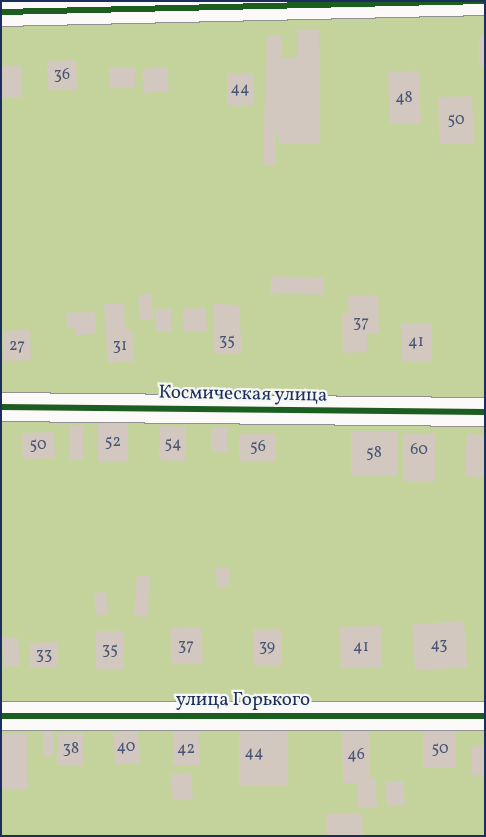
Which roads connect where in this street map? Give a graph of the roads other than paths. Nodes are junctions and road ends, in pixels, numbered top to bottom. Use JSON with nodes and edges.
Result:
{"nodes":[{"id":1,"x":485,"y":1,"type":"edge"},
{"id":2,"x":315,"y":3,"type":"edge"},
{"id":3,"x":1,"y":12,"type":"edge"},
{"id":4,"x":1,"y":407,"type":"edge"},
{"id":5,"x":485,"y":412,"type":"edge"},
{"id":6,"x":1,"y":716,"type":"edge"},
{"id":7,"x":485,"y":716,"type":"edge"}],
"edges":[{"from":1,"to":2,"type":"street"},
{"from":2,"to":3,"type":"street"},
{"from":4,"to":5,"type":"street","name":"Космическая улица"},
{"from":6,"to":7,"type":"street","name":"улица Горького"}]}
